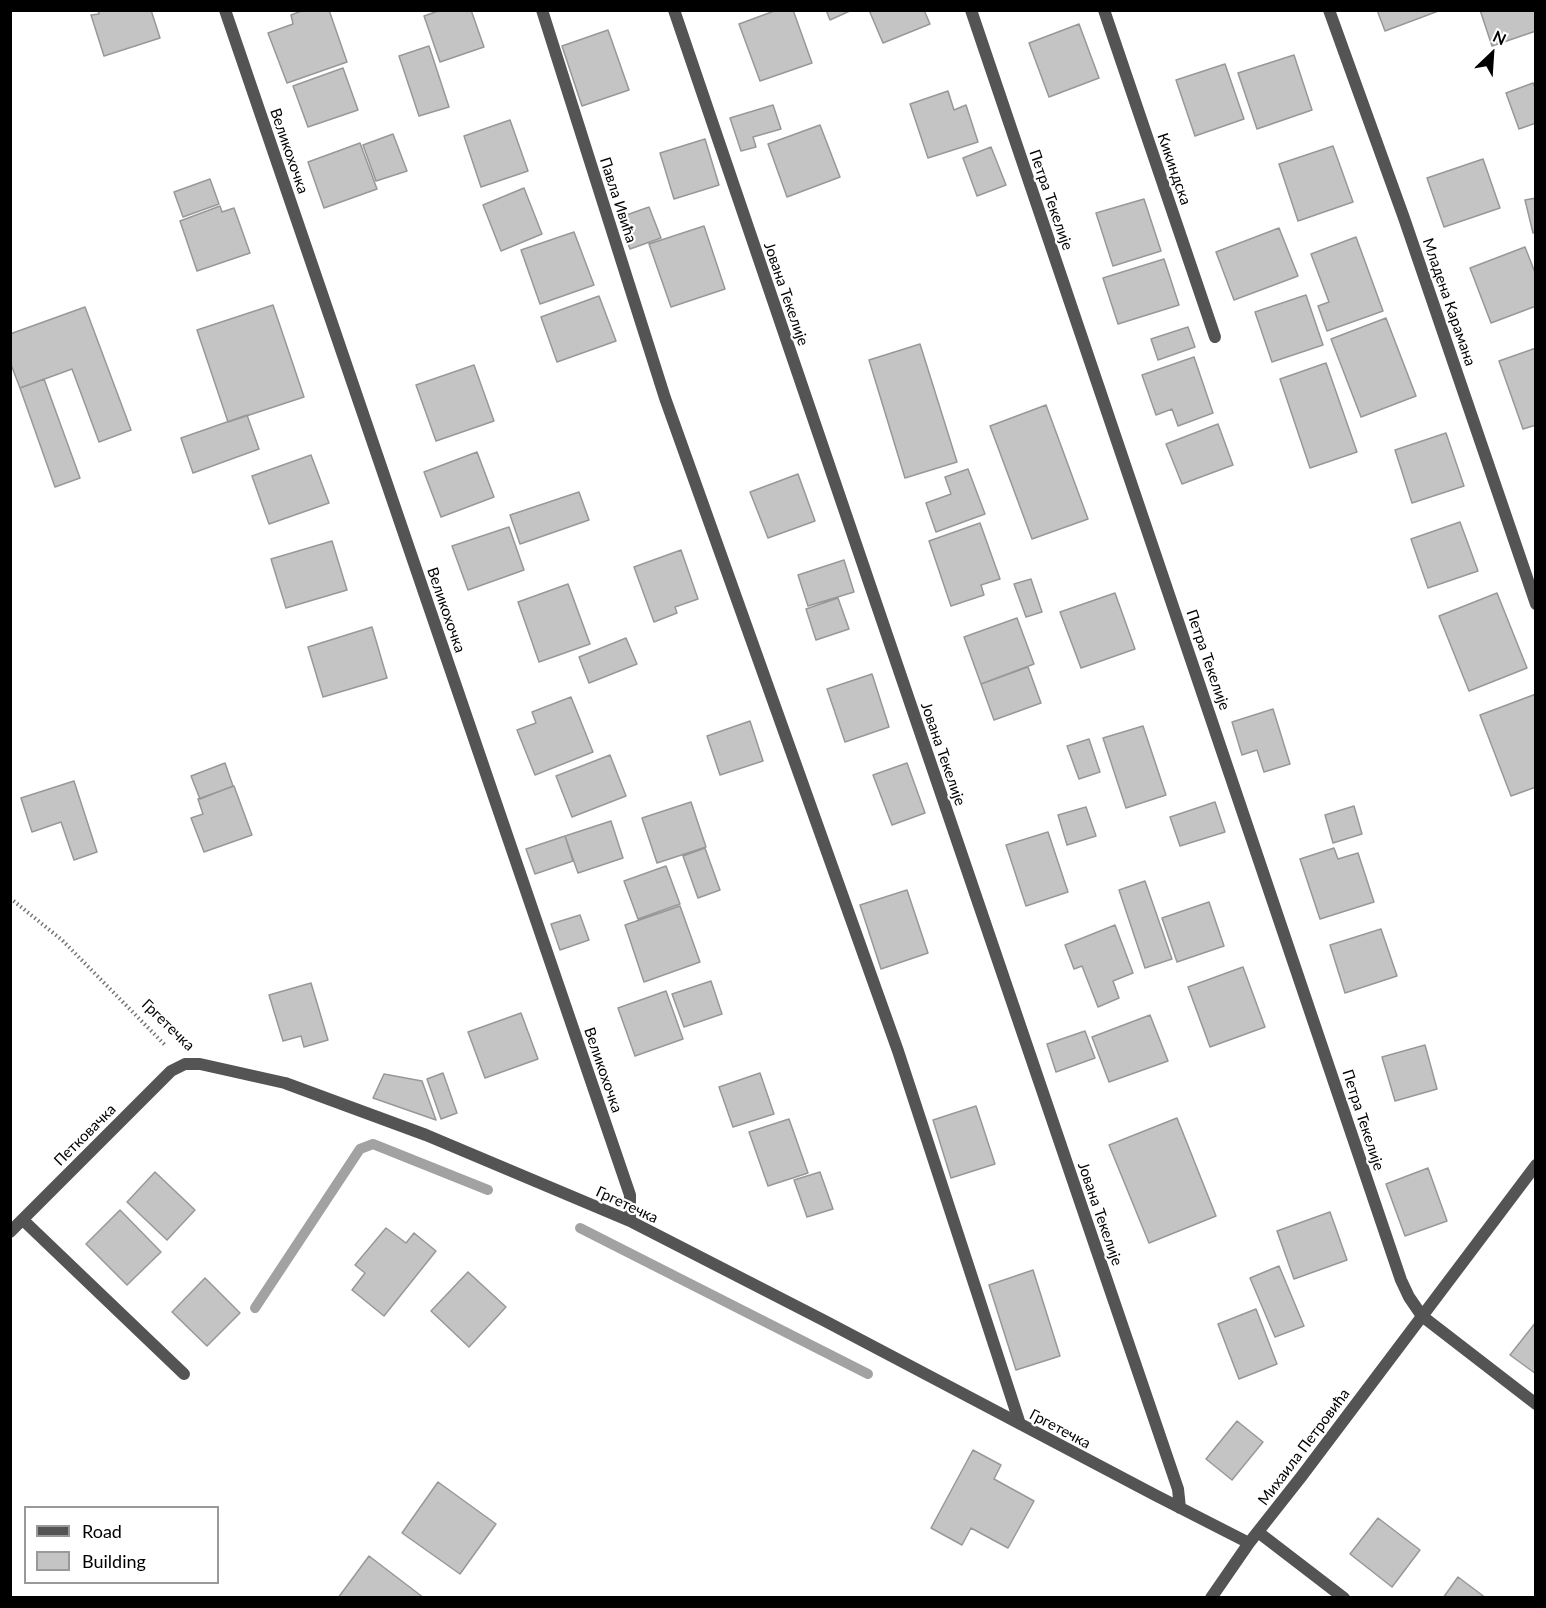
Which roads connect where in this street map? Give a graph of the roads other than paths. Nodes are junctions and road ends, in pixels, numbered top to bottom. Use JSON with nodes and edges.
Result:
{"nodes":[{"id":1,"x":225,"y":10,"type":"edge"},
{"id":2,"x":542,"y":10,"type":"edge"},
{"id":3,"x":674,"y":10,"type":"edge"},
{"id":4,"x":971,"y":10,"type":"edge"},
{"id":5,"x":1104,"y":10,"type":"edge"},
{"id":6,"x":1329,"y":10,"type":"edge"},
{"id":7,"x":1215,"y":337,"type":"dead end"},
{"id":8,"x":1536,"y":604,"type":"edge"},
{"id":9,"x":185,"y":1064,"type":"joint"},
{"id":10,"x":1536,"y":1165,"type":"edge"},
{"id":11,"x":23,"y":1221,"type":"junction"},
{"id":12,"x":630,"y":1221,"type":"junction"},
{"id":13,"x":10,"y":1232,"type":"edge"},
{"id":14,"x":1422,"y":1316,"type":"junction"},
{"id":15,"x":184,"y":1374,"type":"dead end"},
{"id":16,"x":1536,"y":1404,"type":"edge"},
{"id":17,"x":1020,"y":1424,"type":"junction"},
{"id":18,"x":1180,"y":1508,"type":"junction"},
{"id":19,"x":1258,"y":1532,"type":"junction"},
{"id":20,"x":1249,"y":1543,"type":"junction"},
{"id":21,"x":1211,"y":1598,"type":"edge"},
{"id":22,"x":1344,"y":1598,"type":"edge"}],
"edges":[{"from":1,"to":12,"type":"street","name":"Великохочка"},
{"from":2,"to":17,"type":"street","name":"Павла Ивића"},
{"from":3,"to":18,"type":"street","name":"Јована Текелије"},
{"from":4,"to":14,"type":"street","name":"Петра Текелије"},
{"from":5,"to":7,"type":"street","name":"Кикиндска"},
{"from":6,"to":8,"type":"street","name":"Младена Карамана"},
{"from":9,"to":11,"type":"street","name":"Петковачка"},
{"from":9,"to":12,"type":"street","name":"Гргетечка"},
{"from":10,"to":14,"type":"street","name":"Михаила Петровића"},
{"from":11,"to":13,"type":"street","name":"Петковачка"},
{"from":11,"to":15,"type":"street"},
{"from":12,"to":17,"type":"street","name":"Гргетечка"},
{"from":14,"to":16,"type":"street"},
{"from":14,"to":19,"type":"street","name":"Михаила Петровића"},
{"from":17,"to":18,"type":"street","name":"Гргетечка"},
{"from":18,"to":20,"type":"street","name":"Гргетечка"},
{"from":19,"to":20,"type":"street","name":"Михаила Петровића"},
{"from":19,"to":22,"type":"street"},
{"from":20,"to":21,"type":"street","name":"Михаила Петровића"}]}
